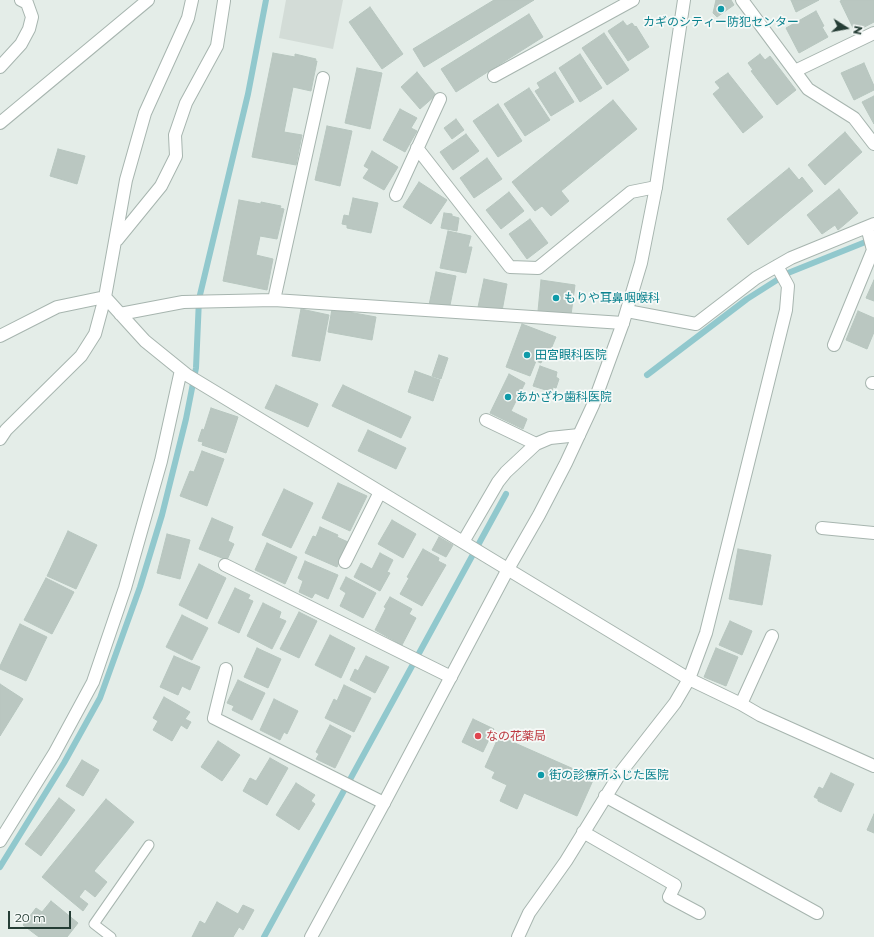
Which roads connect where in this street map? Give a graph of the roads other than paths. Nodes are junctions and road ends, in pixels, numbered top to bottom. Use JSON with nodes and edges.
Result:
{"nodes":[{"id":1,"x":21,"y":0,"type":"edge"},
{"id":2,"x":148,"y":0,"type":"edge"},
{"id":3,"x":192,"y":0,"type":"edge"},
{"id":4,"x":633,"y":0,"type":"edge"},
{"id":5,"x":684,"y":0,"type":"edge"},
{"id":6,"x":742,"y":0,"type":"edge"},
{"id":7,"x":224,"y":1,"type":"dead end"},
{"id":8,"x":874,"y":33,"type":"edge"},
{"id":9,"x":0,"y":67,"type":"edge"},
{"id":10,"x":795,"y":71,"type":"junction"},
{"id":11,"x":494,"y":76,"type":"dead end"},
{"id":12,"x":323,"y":78,"type":"dead end"},
{"id":13,"x":440,"y":99,"type":"dead end"},
{"id":14,"x":0,"y":123,"type":"edge"},
{"id":15,"x":874,"y":144,"type":"edge"},
{"id":16,"x":417,"y":148,"type":"junction"},
{"id":17,"x":656,"y":187,"type":"junction"},
{"id":18,"x":396,"y":195,"type":"dead end"},
{"id":19,"x":870,"y":228,"type":"edge"},
{"id":20,"x":115,"y":242,"type":"junction"},
{"id":21,"x":778,"y":268,"type":"junction"},
{"id":22,"x":105,"y":297,"type":"junction"},
{"id":23,"x":274,"y":300,"type":"junction"},
{"id":24,"x":627,"y":311,"type":"junction"},
{"id":25,"x":120,"y":314,"type":"junction"},
{"id":26,"x":623,"y":323,"type":"junction"},
{"id":27,"x":0,"y":336,"type":"edge"},
{"id":28,"x":834,"y":345,"type":"dead end"},
{"id":29,"x":184,"y":373,"type":"junction"},
{"id":30,"x":486,"y":420,"type":"dead end"},
{"id":31,"x":579,"y":435,"type":"junction"},
{"id":32,"x":0,"y":439,"type":"edge"},
{"id":33,"x":536,"y":444,"type":"junction"},
{"id":34,"x":380,"y":492,"type":"junction"},
{"id":35,"x":822,"y":528,"type":"dead end"},
{"id":36,"x":874,"y":533,"type":"edge"},
{"id":37,"x":466,"y":544,"type":"junction"},
{"id":38,"x":345,"y":562,"type":"dead end"},
{"id":39,"x":225,"y":565,"type":"dead end"},
{"id":40,"x":508,"y":569,"type":"junction"},
{"id":41,"x":772,"y":636,"type":"dead end"},
{"id":42,"x":226,"y":669,"type":"dead end"},
{"id":43,"x":451,"y":677,"type":"junction"},
{"id":44,"x":690,"y":679,"type":"junction"},
{"id":45,"x":741,"y":704,"type":"junction"},
{"id":46,"x":874,"y":766,"type":"edge"},
{"id":47,"x":605,"y":796,"type":"junction"},
{"id":48,"x":384,"y":803,"type":"junction"},
{"id":49,"x":583,"y":832,"type":"junction"},
{"id":50,"x":0,"y":841,"type":"edge"},
{"id":51,"x":149,"y":845,"type":"dead end"},
{"id":52,"x":699,"y":913,"type":"dead end"},
{"id":53,"x":817,"y":913,"type":"dead end"},
{"id":54,"x":111,"y":937,"type":"edge"},
{"id":55,"x":311,"y":937,"type":"edge"},
{"id":56,"x":518,"y":937,"type":"edge"}],
"edges":[{"from":1,"to":9,"type":"street"},
{"from":2,"to":14,"type":"street"},
{"from":3,"to":20,"type":"street"},
{"from":4,"to":11,"type":"street"},
{"from":5,"to":17,"type":"street"},
{"from":6,"to":10,"type":"street"},
{"from":7,"to":20,"type":"street"},
{"from":8,"to":10,"type":"street"},
{"from":10,"to":15,"type":"street"},
{"from":12,"to":23,"type":"street"},
{"from":13,"to":16,"type":"street"},
{"from":16,"to":17,"type":"street"},
{"from":16,"to":18,"type":"street"},
{"from":17,"to":24,"type":"street"},
{"from":19,"to":21,"type":"street"},
{"from":19,"to":28,"type":"street"},
{"from":20,"to":22,"type":"street"},
{"from":21,"to":24,"type":"street"},
{"from":21,"to":44,"type":"street"},
{"from":22,"to":25,"type":"street"},
{"from":22,"to":27,"type":"street"},
{"from":22,"to":32,"type":"street"},
{"from":23,"to":25,"type":"street"},
{"from":23,"to":26,"type":"street"},
{"from":24,"to":26,"type":"street"},
{"from":25,"to":29,"type":"street"},
{"from":26,"to":31,"type":"street"},
{"from":29,"to":34,"type":"street"},
{"from":29,"to":50,"type":"street"},
{"from":30,"to":33,"type":"street"},
{"from":31,"to":33,"type":"street"},
{"from":31,"to":40,"type":"street"},
{"from":33,"to":37,"type":"street"},
{"from":34,"to":37,"type":"street"},
{"from":34,"to":38,"type":"street"},
{"from":35,"to":36,"type":"street"},
{"from":37,"to":40,"type":"street"},
{"from":39,"to":43,"type":"street"},
{"from":40,"to":43,"type":"street"},
{"from":40,"to":44,"type":"street"},
{"from":41,"to":45,"type":"street"},
{"from":42,"to":48,"type":"street"},
{"from":43,"to":48,"type":"street"},
{"from":44,"to":45,"type":"street"},
{"from":44,"to":47,"type":"street"},
{"from":45,"to":46,"type":"street"},
{"from":47,"to":49,"type":"street"},
{"from":47,"to":53,"type":"street"},
{"from":48,"to":55,"type":"street"},
{"from":49,"to":52,"type":"street"},
{"from":49,"to":56,"type":"street"},
{"from":51,"to":54,"type":"lane"}]}
